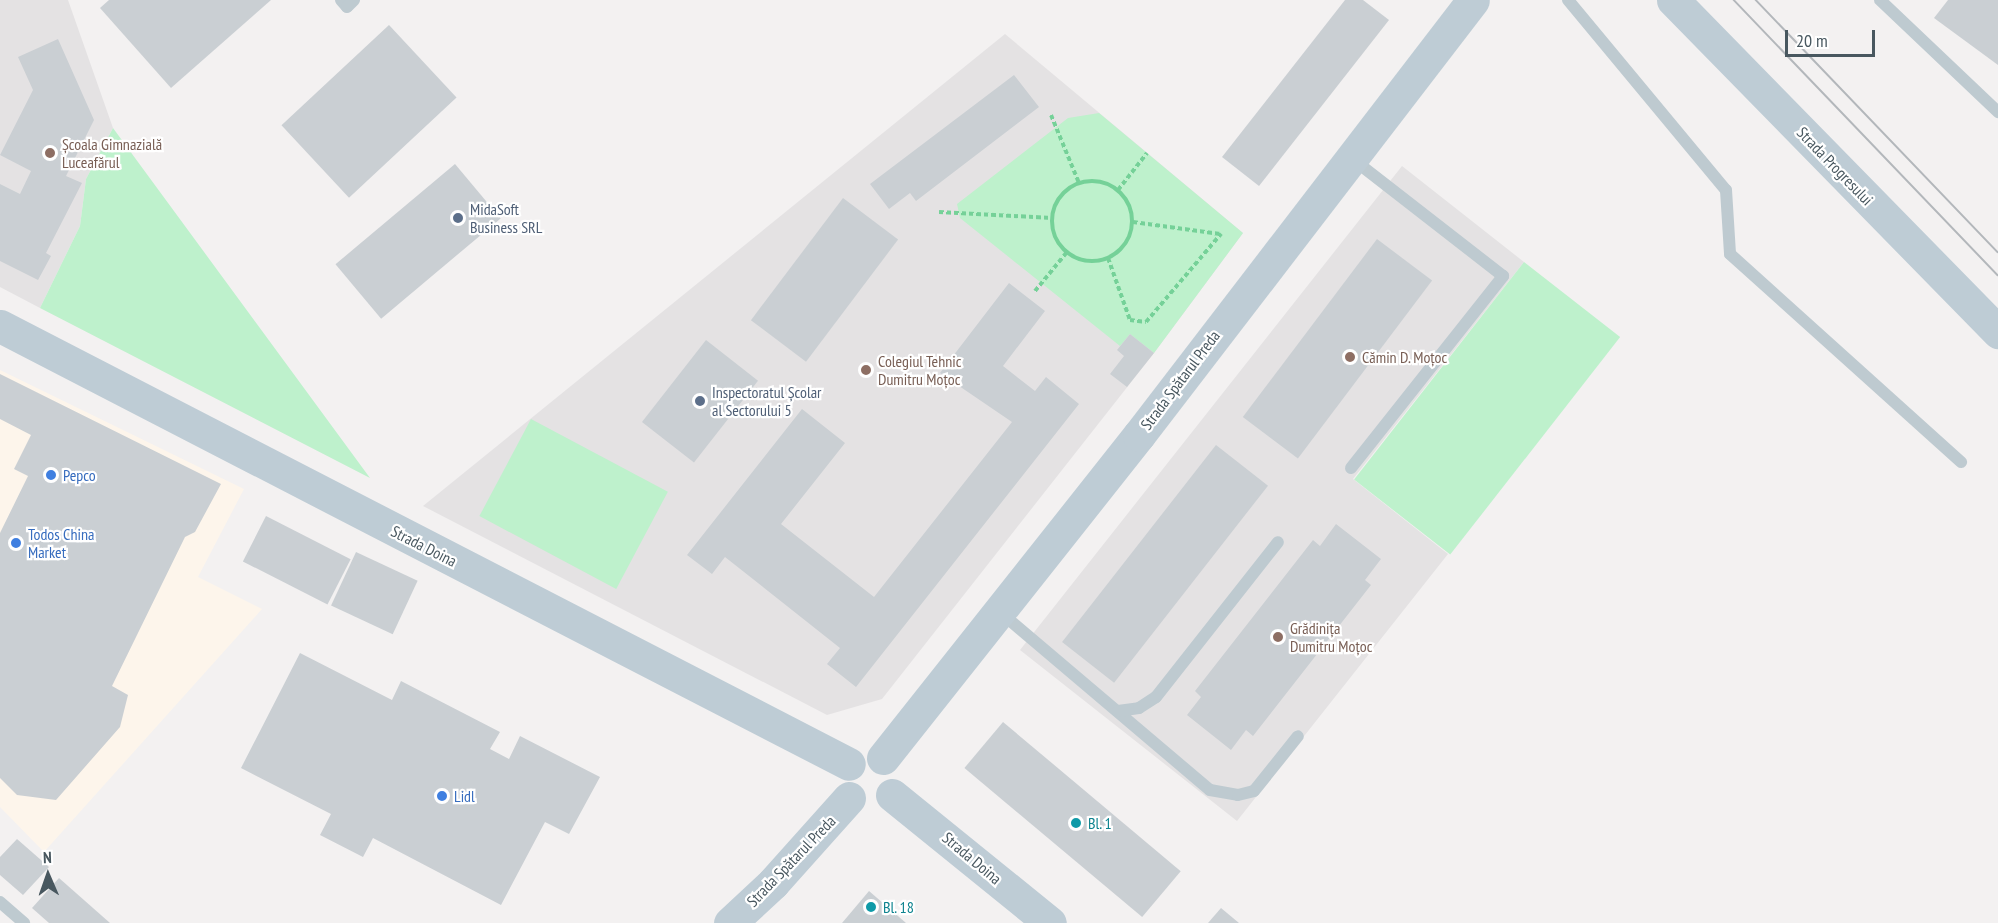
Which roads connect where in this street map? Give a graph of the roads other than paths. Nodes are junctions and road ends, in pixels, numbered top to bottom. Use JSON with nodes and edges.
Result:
{"nodes":[{"id":1,"x":341,"y":0,"type":"edge"},
{"id":2,"x":354,"y":0,"type":"edge"},
{"id":3,"x":1473,"y":0,"type":"edge"},
{"id":4,"x":1568,"y":0,"type":"edge"},
{"id":5,"x":1673,"y":0,"type":"edge"},
{"id":6,"x":1880,"y":0,"type":"edge"},
{"id":7,"x":1998,"y":112,"type":"edge"},
{"id":8,"x":1350,"y":157,"type":"junction"},
{"id":9,"x":0,"y":326,"type":"edge"},
{"id":10,"x":1998,"y":332,"type":"edge"},
{"id":11,"x":1961,"y":462,"type":"dead end"},
{"id":12,"x":1351,"y":468,"type":"dead end"},
{"id":13,"x":1278,"y":543,"type":"dead end"},
{"id":14,"x":999,"y":611,"type":"junction"},
{"id":15,"x":1118,"y":711,"type":"junction"},
{"id":16,"x":1298,"y":736,"type":"dead end"},
{"id":17,"x":883,"y":758,"type":"junction"},
{"id":18,"x":849,"y":764,"type":"junction"},
{"id":19,"x":892,"y":795,"type":"junction"},
{"id":20,"x":849,"y":798,"type":"junction"},
{"id":21,"x":0,"y":902,"type":"edge"},
{"id":22,"x":24,"y":923,"type":"edge"},
{"id":23,"x":730,"y":923,"type":"edge"},
{"id":24,"x":1050,"y":923,"type":"edge"}],
"edges":[{"from":1,"to":2,"type":"lane"},
{"from":3,"to":8,"type":"street","name":"Strada Spătarul Preda"},
{"from":4,"to":11,"type":"lane"},
{"from":5,"to":10,"type":"street","name":"Strada Progresului"},
{"from":6,"to":7,"type":"lane"},
{"from":8,"to":12,"type":"lane"},
{"from":8,"to":14,"type":"street","name":"Strada Spătarul Preda"},
{"from":9,"to":18,"type":"street","name":"Strada Doina"},
{"from":13,"to":15,"type":"lane"},
{"from":14,"to":15,"type":"lane"},
{"from":14,"to":17,"type":"street","name":"Strada Spătarul Preda"},
{"from":15,"to":16,"type":"lane"},
{"from":17,"to":18,"type":"street"},
{"from":17,"to":19,"type":"street"},
{"from":18,"to":20,"type":"street"},
{"from":19,"to":20,"type":"street"},
{"from":19,"to":24,"type":"street","name":"Strada Doina"},
{"from":20,"to":23,"type":"street","name":"Strada Spătarul Preda"},
{"from":21,"to":22,"type":"lane"}]}
